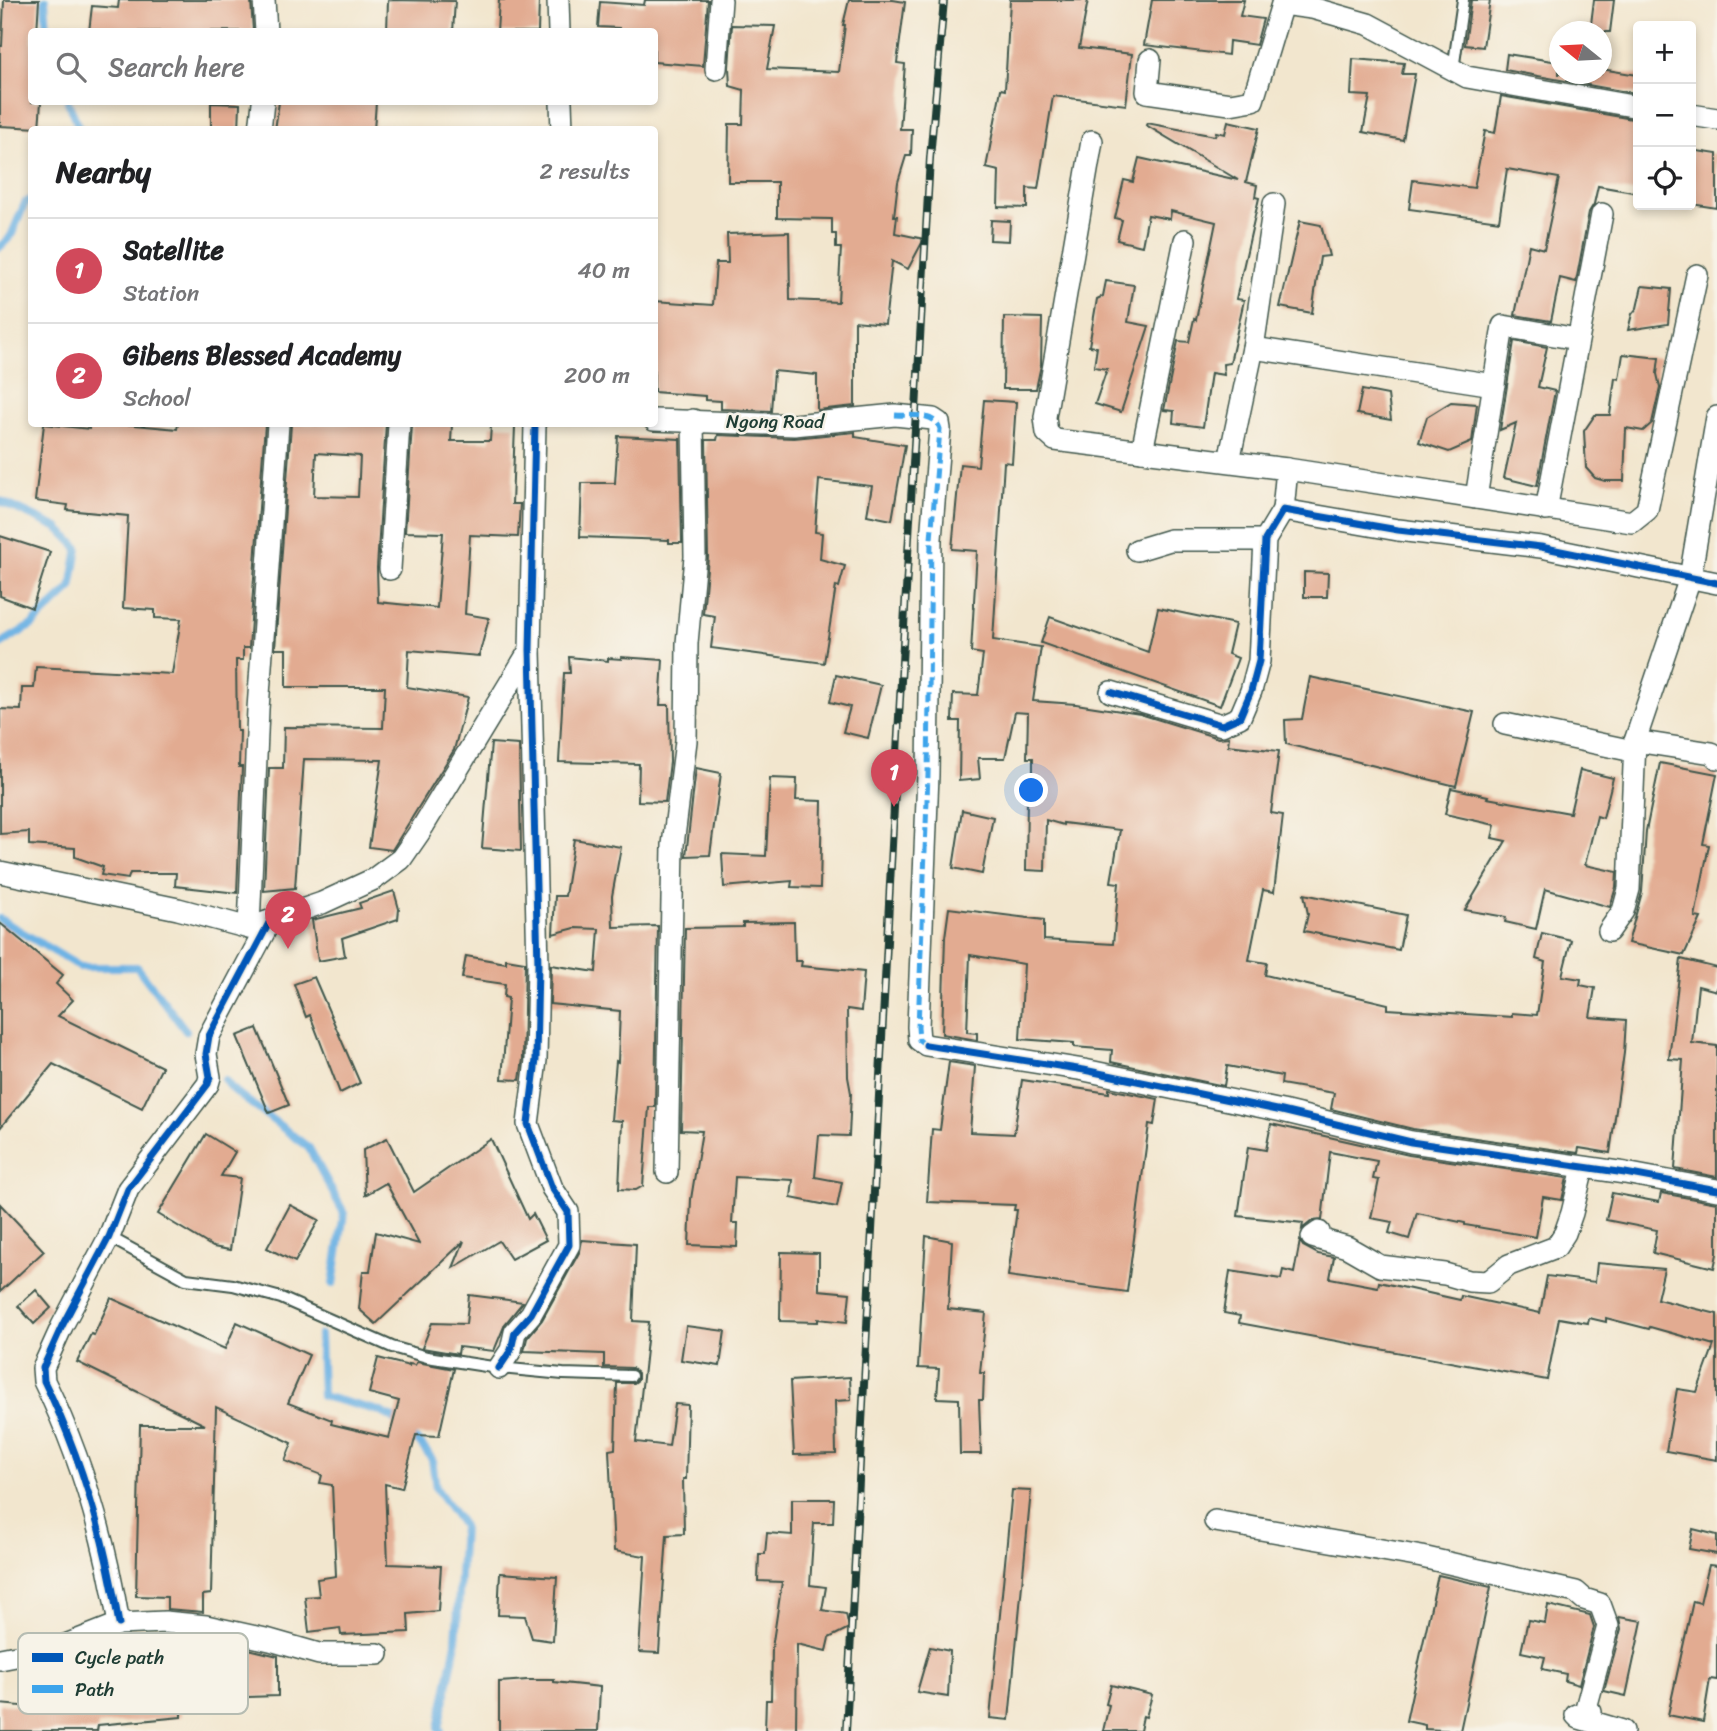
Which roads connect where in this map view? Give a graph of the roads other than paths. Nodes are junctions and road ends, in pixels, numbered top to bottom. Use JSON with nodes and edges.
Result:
{"nodes":[{"id":1,"x":264,"y":0,"type":"edge"},
{"id":2,"x":558,"y":0,"type":"edge"},
{"id":3,"x":720,"y":0,"type":"edge"},
{"id":4,"x":1463,"y":0,"type":"edge"},
{"id":5,"x":266,"y":28,"type":"edge"},
{"id":6,"x":559,"y":28,"type":"edge"},
{"id":7,"x":1150,"y":60,"type":"dead end"},
{"id":8,"x":716,"y":69,"type":"dead end"},
{"id":9,"x":1452,"y":71,"type":"junction"},
{"id":10,"x":263,"y":105,"type":"edge"},
{"id":11,"x":561,"y":105,"type":"edge"},
{"id":12,"x":1633,"y":106,"type":"edge"},
{"id":13,"x":1696,"y":116,"type":"edge"},
{"id":14,"x":1717,"y":119,"type":"edge"},
{"id":15,"x":260,"y":126,"type":"edge"},
{"id":16,"x":562,"y":126,"type":"edge"},
{"id":17,"x":1092,"y":141,"type":"dead end"},
{"id":18,"x":1274,"y":204,"type":"dead end"},
{"id":19,"x":1602,"y":214,"type":"dead end"},
{"id":20,"x":1185,"y":240,"type":"dead end"},
{"id":21,"x":1697,"y":275,"type":"dead end"},
{"id":22,"x":1577,"y":339,"type":"junction"},
{"id":23,"x":1254,"y":348,"type":"junction"},
{"id":24,"x":1494,"y":386,"type":"junction"},
{"id":25,"x":1717,"y":417,"type":"edge"},
{"id":26,"x":658,"y":420,"type":"edge"},
{"id":27,"x":693,"y":420,"type":"junction"},
{"id":28,"x":278,"y":427,"type":"edge"},
{"id":29,"x":399,"y":427,"type":"edge"},
{"id":30,"x":535,"y":427,"type":"edge"},
{"id":31,"x":1142,"y":451,"type":"junction"},
{"id":32,"x":1229,"y":461,"type":"junction"},
{"id":33,"x":1287,"y":469,"type":"junction"},
{"id":34,"x":1476,"y":498,"type":"junction"},
{"id":35,"x":1283,"y":510,"type":"junction"},
{"id":36,"x":1546,"y":510,"type":"junction"},
{"id":37,"x":1265,"y":540,"type":"junction"},
{"id":38,"x":1137,"y":550,"type":"dead end"},
{"id":39,"x":390,"y":569,"type":"dead end"},
{"id":40,"x":1690,"y":579,"type":"junction"},
{"id":41,"x":1717,"y":583,"type":"edge"},
{"id":42,"x":530,"y":650,"type":"junction"},
{"id":43,"x":1111,"y":692,"type":"dead end"},
{"id":44,"x":1505,"y":724,"type":"dead end"},
{"id":45,"x":1634,"y":746,"type":"junction"},
{"id":46,"x":1717,"y":758,"type":"edge"},
{"id":47,"x":0,"y":872,"type":"edge"},
{"id":48,"x":270,"y":921,"type":"junction"},
{"id":49,"x":248,"y":928,"type":"junction"},
{"id":50,"x":1609,"y":932,"type":"dead end"},
{"id":51,"x":1583,"y":1168,"type":"junction"},
{"id":52,"x":667,"y":1172,"type":"dead end"},
{"id":53,"x":1717,"y":1190,"type":"edge"},
{"id":54,"x":1319,"y":1232,"type":"dead end"},
{"id":55,"x":109,"y":1237,"type":"junction"},
{"id":56,"x":499,"y":1368,"type":"junction"},
{"id":57,"x":631,"y":1376,"type":"dead end"},
{"id":58,"x":1214,"y":1521,"type":"dead end"},
{"id":59,"x":118,"y":1624,"type":"junction"},
{"id":60,"x":96,"y":1633,"type":"edge"},
{"id":61,"x":238,"y":1633,"type":"edge"},
{"id":62,"x":248,"y":1635,"type":"edge"},
{"id":63,"x":378,"y":1654,"type":"dead end"},
{"id":64,"x":18,"y":1656,"type":"edge"},
{"id":65,"x":0,"y":1659,"type":"edge"},
{"id":66,"x":1623,"y":1731,"type":"edge"}],
"edges":[{"from":1,"to":5,"type":"street"},
{"from":2,"to":6,"type":"street"},
{"from":3,"to":8,"type":"street"},
{"from":4,"to":9,"type":"lane"},
{"from":7,"to":9,"type":"street"},
{"from":9,"to":12,"type":"street"},
{"from":10,"to":15,"type":"street"},
{"from":11,"to":16,"type":"street"},
{"from":13,"to":14,"type":"street"},
{"from":17,"to":31,"type":"street"},
{"from":18,"to":23,"type":"street"},
{"from":19,"to":22,"type":"street"},
{"from":20,"to":31,"type":"street"},
{"from":21,"to":36,"type":"street"},
{"from":22,"to":24,"type":"street"},
{"from":22,"to":36,"type":"street"},
{"from":23,"to":24,"type":"street"},
{"from":23,"to":32,"type":"street"},
{"from":24,"to":34,"type":"street"},
{"from":25,"to":40,"type":"street"},
{"from":26,"to":27,"type":"street","name":"Ngong Road"},
{"from":27,"to":51,"type":"street","name":"Ngong Road"},
{"from":27,"to":52,"type":"street"},
{"from":28,"to":49,"type":"street"},
{"from":29,"to":39,"type":"street"},
{"from":30,"to":42,"type":"street"},
{"from":31,"to":32,"type":"street"},
{"from":32,"to":33,"type":"street"},
{"from":33,"to":34,"type":"street"},
{"from":33,"to":35,"type":"street"},
{"from":34,"to":36,"type":"street"},
{"from":35,"to":37,"type":"street"},
{"from":35,"to":40,"type":"street"},
{"from":37,"to":38,"type":"street"},
{"from":37,"to":43,"type":"street"},
{"from":40,"to":41,"type":"street"},
{"from":40,"to":45,"type":"street"},
{"from":42,"to":48,"type":"street"},
{"from":42,"to":56,"type":"street"},
{"from":44,"to":45,"type":"street"},
{"from":45,"to":46,"type":"street"},
{"from":45,"to":50,"type":"street"},
{"from":47,"to":49,"type":"street"},
{"from":48,"to":49,"type":"street"},
{"from":48,"to":55,"type":"street"},
{"from":51,"to":53,"type":"street"},
{"from":51,"to":54,"type":"street"},
{"from":55,"to":56,"type":"lane"},
{"from":55,"to":59,"type":"street"},
{"from":56,"to":57,"type":"lane"},
{"from":58,"to":66,"type":"street"},
{"from":59,"to":60,"type":"street"},
{"from":59,"to":61,"type":"street"},
{"from":62,"to":63,"type":"street"},
{"from":64,"to":65,"type":"street"}]}
